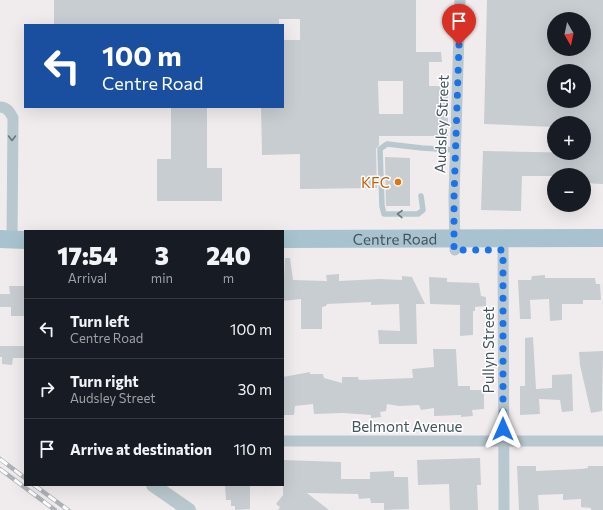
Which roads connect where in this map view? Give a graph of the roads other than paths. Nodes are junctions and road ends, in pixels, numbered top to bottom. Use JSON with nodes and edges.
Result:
{"nodes":[{"id":1,"x":460,"y":0,"type":"edge"},
{"id":2,"x":0,"y":106,"type":"edge"},
{"id":3,"x":456,"y":150,"type":"junction"},
{"id":4,"x":421,"y":196,"type":"dead end"},
{"id":5,"x":603,"y":238,"type":"edge"},
{"id":6,"x":284,"y":239,"type":"edge"},
{"id":7,"x":12,"y":244,"type":"edge"},
{"id":8,"x":454,"y":244,"type":"junction"},
{"id":9,"x":503,"y":244,"type":"junction"},
{"id":10,"x":603,"y":249,"type":"edge"},
{"id":11,"x":284,"y":250,"type":"edge"},
{"id":12,"x":284,"y":441,"type":"edge"},
{"id":13,"x":503,"y":441,"type":"junction"},
{"id":14,"x":603,"y":441,"type":"edge"},
{"id":15,"x":155,"y":486,"type":"edge"},
{"id":16,"x":189,"y":510,"type":"edge"},
{"id":17,"x":504,"y":510,"type":"edge"}],
"edges":[{"from":1,"to":3,"type":"street","name":"Audsley Street"},
{"from":2,"to":7,"type":"street","one_way":true},
{"from":4,"to":3,"type":"lane","one_way":true},
{"from":3,"to":8,"type":"street","name":"Audsley Street"},
{"from":5,"to":9,"type":"main road","name":"Centre Road"},
{"from":6,"to":8,"type":"main road","name":"Centre Road"},
{"from":8,"to":9,"type":"main road","name":"Centre Road"},
{"from":8,"to":11,"type":"main road","name":"Centre Road"},
{"from":9,"to":10,"type":"main road","name":"Centre Road"},
{"from":9,"to":13,"type":"street","name":"Pullyn Street"},
{"from":12,"to":13,"type":"street","name":"Belmont Avenue"},
{"from":13,"to":14,"type":"street","name":"Belmont Avenue"},
{"from":13,"to":17,"type":"street","name":"Pullyn Street"},
{"from":15,"to":16,"type":"street"}]}
